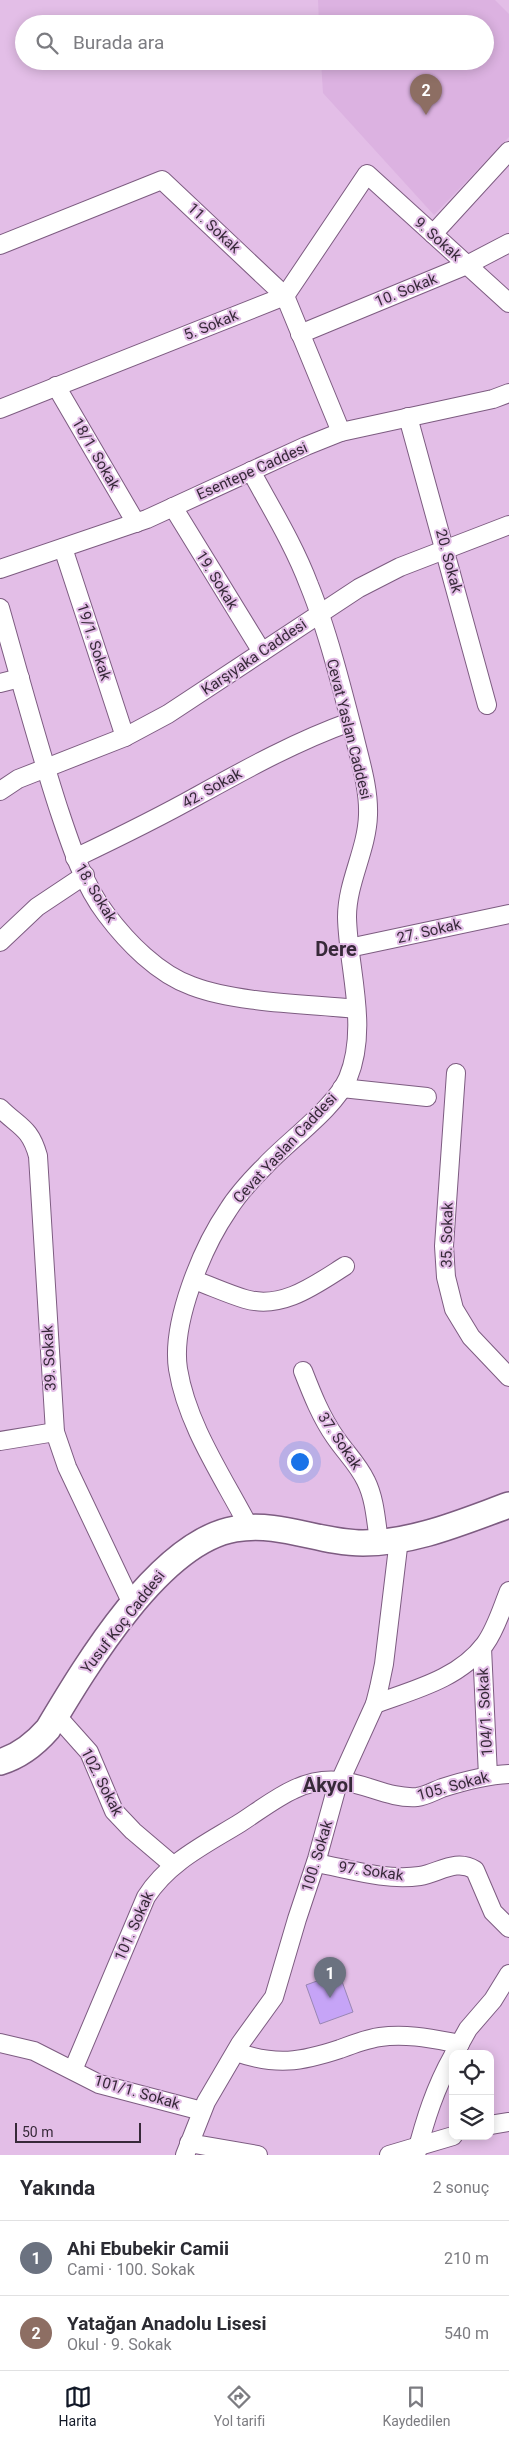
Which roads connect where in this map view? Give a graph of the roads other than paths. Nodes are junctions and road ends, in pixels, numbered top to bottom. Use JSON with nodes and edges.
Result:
{"nodes":[{"id":1,"x":509,"y":152,"type":"edge"},
{"id":2,"x":433,"y":234,"type":"junction"},
{"id":3,"x":509,"y":243,"type":"edge"},
{"id":4,"x":0,"y":246,"type":"edge"},
{"id":5,"x":467,"y":265,"type":"junction"},
{"id":6,"x":285,"y":296,"type":"junction"},
{"id":7,"x":509,"y":303,"type":"edge"},
{"id":8,"x":300,"y":334,"type":"junction"},
{"id":9,"x":56,"y":386,"type":"junction"},
{"id":10,"x":509,"y":393,"type":"edge"},
{"id":11,"x":0,"y":409,"type":"edge"},
{"id":12,"x":408,"y":417,"type":"junction"},
{"id":13,"x":341,"y":432,"type":"junction"},
{"id":14,"x":251,"y":471,"type":"junction"},
{"id":15,"x":173,"y":507,"type":"junction"},
{"id":16,"x":136,"y":523,"type":"junction"},
{"id":17,"x":509,"y":525,"type":"edge"},
{"id":18,"x":62,"y":548,"type":"junction"},
{"id":19,"x":446,"y":548,"type":"junction"},
{"id":20,"x":0,"y":569,"type":"edge"},
{"id":21,"x":0,"y":608,"type":"edge"},
{"id":22,"x":319,"y":614,"type":"junction"},
{"id":23,"x":262,"y":652,"type":"junction"},
{"id":24,"x":20,"y":678,"type":"junction"},
{"id":25,"x":0,"y":684,"type":"edge"},
{"id":26,"x":486,"y":705,"type":"dead end"},
{"id":27,"x":350,"y":722,"type":"junction"},
{"id":28,"x":125,"y":736,"type":"junction"},
{"id":29,"x":45,"y":768,"type":"junction"},
{"id":30,"x":0,"y":790,"type":"edge"},
{"id":31,"x":76,"y":858,"type":"junction"},
{"id":32,"x":85,"y":875,"type":"junction"},
{"id":33,"x":509,"y":914,"type":"edge"},
{"id":34,"x":0,"y":942,"type":"edge"},
{"id":35,"x":350,"y":948,"type":"junction"},
{"id":36,"x":356,"y":1009,"type":"junction"},
{"id":37,"x":456,"y":1074,"type":"dead end"},
{"id":38,"x":342,"y":1088,"type":"junction"},
{"id":39,"x":427,"y":1097,"type":"dead end"},
{"id":40,"x":3,"y":1112,"type":"edge"},
{"id":41,"x":345,"y":1266,"type":"dead end"},
{"id":42,"x":194,"y":1280,"type":"junction"},
{"id":43,"x":303,"y":1371,"type":"dead end"},
{"id":44,"x":509,"y":1377,"type":"edge"},
{"id":45,"x":55,"y":1432,"type":"junction"},
{"id":46,"x":0,"y":1440,"type":"edge"},
{"id":47,"x":509,"y":1505,"type":"edge"},
{"id":48,"x":249,"y":1528,"type":"junction"},
{"id":49,"x":389,"y":1540,"type":"junction"},
{"id":50,"x":508,"y":1596,"type":"edge"},
{"id":51,"x":133,"y":1606,"type":"junction"},
{"id":52,"x":482,"y":1648,"type":"junction"},
{"id":53,"x":375,"y":1704,"type":"junction"},
{"id":54,"x":56,"y":1715,"type":"junction"},
{"id":55,"x":0,"y":1762,"type":"edge"},
{"id":56,"x":509,"y":1774,"type":"edge"},
{"id":57,"x":488,"y":1776,"type":"junction"},
{"id":58,"x":340,"y":1781,"type":"junction"},
{"id":59,"x":316,"y":1863,"type":"junction"},
{"id":60,"x":173,"y":1865,"type":"junction"},
{"id":61,"x":509,"y":1928,"type":"edge"},
{"id":62,"x":507,"y":1982,"type":"edge"},
{"id":63,"x":0,"y":2043,"type":"edge"},
{"id":64,"x":452,"y":2050,"type":"edge"},
{"id":65,"x":457,"y":2050,"type":"edge"},
{"id":66,"x":236,"y":2052,"type":"junction"},
{"id":67,"x":449,"y":2063,"type":"edge"},
{"id":68,"x":73,"y":2070,"type":"junction"},
{"id":69,"x":202,"y":2111,"type":"junction"},
{"id":70,"x":509,"y":2122,"type":"edge"},
{"id":71,"x":494,"y":2124,"type":"edge"},
{"id":72,"x":449,"y":2138,"type":"edge"},
{"id":73,"x":187,"y":2149,"type":"edge"},
{"id":74,"x":417,"y":2151,"type":"edge"},
{"id":75,"x":258,"y":2155,"type":"edge"},
{"id":76,"x":389,"y":2155,"type":"edge"}],
"edges":[{"from":1,"to":2,"type":"street"},
{"from":2,"to":5,"type":"street","name":"9. Sokak"},
{"from":2,"to":6,"type":"street","name":"9. Sokak"},
{"from":3,"to":5,"type":"street","name":"10. Sokak"},
{"from":4,"to":6,"type":"street","name":"11. Sokak"},
{"from":5,"to":7,"type":"street","name":"9. Sokak"},
{"from":5,"to":8,"type":"street","name":"10. Sokak"},
{"from":6,"to":8,"type":"street","name":"11. Sokak"},
{"from":6,"to":9,"type":"street","name":"5. Sokak"},
{"from":8,"to":13,"type":"street","name":"11. Sokak"},
{"from":9,"to":11,"type":"street","name":"5. Sokak"},
{"from":9,"to":16,"type":"street","name":"18/1. Sokak"},
{"from":10,"to":12,"type":"street","name":"Esentepe Caddesi"},
{"from":12,"to":13,"type":"street","name":"Esentepe Caddesi"},
{"from":12,"to":19,"type":"street","name":"20. Sokak"},
{"from":13,"to":14,"type":"street","name":"Esentepe Caddesi"},
{"from":14,"to":15,"type":"street","name":"Esentepe Caddesi"},
{"from":14,"to":22,"type":"street","name":"Cevat Yaslan Caddesi"},
{"from":15,"to":16,"type":"street","name":"Esentepe Caddesi"},
{"from":15,"to":23,"type":"street","name":"19. Sokak"},
{"from":16,"to":18,"type":"street","name":"Esentepe Caddesi"},
{"from":17,"to":19,"type":"street","name":"Karşıyaka Caddesi"},
{"from":18,"to":20,"type":"street","name":"Esentepe Caddesi"},
{"from":18,"to":28,"type":"street","name":"19/1. Sokak"},
{"from":19,"to":22,"type":"street","name":"Karşıyaka Caddesi"},
{"from":19,"to":26,"type":"street","name":"20. Sokak"},
{"from":21,"to":24,"type":"street","name":"18. Sokak"},
{"from":22,"to":23,"type":"street","name":"Karşıyaka Caddesi"},
{"from":22,"to":27,"type":"street","name":"Cevat Yaslan Caddesi"},
{"from":23,"to":28,"type":"street","name":"Karşıyaka Caddesi"},
{"from":24,"to":25,"type":"street"},
{"from":24,"to":29,"type":"street","name":"18. Sokak"},
{"from":27,"to":31,"type":"street","name":"42. Sokak"},
{"from":27,"to":35,"type":"street","name":"Cevat Yaslan Caddesi"},
{"from":28,"to":29,"type":"street","name":"Karşıyaka Caddesi"},
{"from":29,"to":30,"type":"street","name":"Karşıyaka Caddesi"},
{"from":29,"to":31,"type":"street","name":"18. Sokak"},
{"from":31,"to":32,"type":"street","name":"18. Sokak"},
{"from":32,"to":34,"type":"street"},
{"from":32,"to":36,"type":"street","name":"18. Sokak"},
{"from":33,"to":35,"type":"street","name":"27. Sokak"},
{"from":35,"to":36,"type":"street","name":"Cevat Yaslan Caddesi"},
{"from":36,"to":38,"type":"street","name":"Cevat Yaslan Caddesi"},
{"from":37,"to":44,"type":"street","name":"35. Sokak"},
{"from":38,"to":39,"type":"street"},
{"from":38,"to":42,"type":"street","name":"Cevat Yaslan Caddesi"},
{"from":40,"to":45,"type":"street","name":"39. Sokak"},
{"from":41,"to":42,"type":"street"},
{"from":42,"to":48,"type":"street","name":"Cevat Yaslan Caddesi"},
{"from":43,"to":49,"type":"street","name":"37. Sokak"},
{"from":45,"to":46,"type":"street"},
{"from":45,"to":51,"type":"street","name":"39. Sokak"},
{"from":47,"to":49,"type":"street","name":"Yusuf Koç Caddesi"},
{"from":48,"to":49,"type":"street","name":"Yusuf Koç Caddesi"},
{"from":48,"to":51,"type":"street","name":"Yusuf Koç Caddesi"},
{"from":49,"to":53,"type":"street","name":"100. Sokak"},
{"from":50,"to":52,"type":"street"},
{"from":51,"to":54,"type":"street","name":"Yusuf Koç Caddesi"},
{"from":52,"to":53,"type":"street"},
{"from":52,"to":57,"type":"street","name":"104/1. Sokak"},
{"from":53,"to":58,"type":"street","name":"100. Sokak"},
{"from":54,"to":55,"type":"street","name":"Yusuf Koç Caddesi"},
{"from":54,"to":60,"type":"street","name":"102. Sokak"},
{"from":56,"to":57,"type":"street","name":"105. Sokak"},
{"from":57,"to":58,"type":"street","name":"105. Sokak"},
{"from":58,"to":59,"type":"street","name":"100. Sokak"},
{"from":58,"to":60,"type":"street","name":"101. Sokak"},
{"from":59,"to":61,"type":"street","name":"97. Sokak"},
{"from":59,"to":66,"type":"street","name":"100. Sokak"},
{"from":60,"to":68,"type":"street","name":"101. Sokak"},
{"from":62,"to":65,"type":"street"},
{"from":63,"to":68,"type":"street"},
{"from":64,"to":66,"type":"street"},
{"from":66,"to":69,"type":"street","name":"100. Sokak"},
{"from":67,"to":74,"type":"street"},
{"from":68,"to":69,"type":"street","name":"101/1. Sokak"},
{"from":69,"to":73,"type":"street","name":"100. Sokak"},
{"from":70,"to":71,"type":"street"},
{"from":72,"to":74,"type":"street"},
{"from":73,"to":75,"type":"street"},
{"from":74,"to":76,"type":"street"}]}
